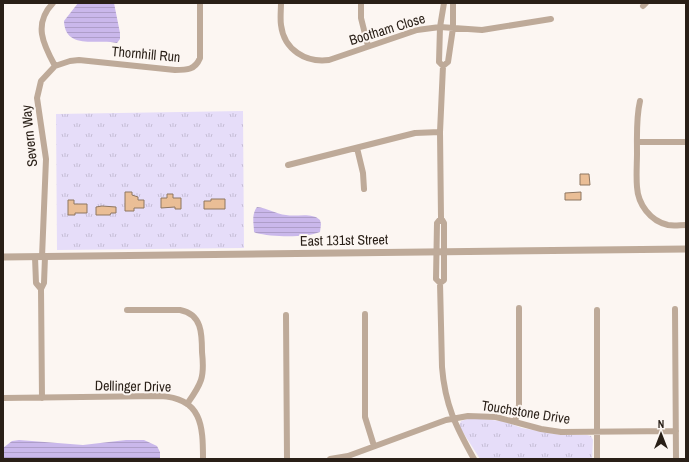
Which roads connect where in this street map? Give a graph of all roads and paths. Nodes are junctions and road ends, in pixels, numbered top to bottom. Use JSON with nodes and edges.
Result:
{"nodes":[{"id":1,"x":53,"y":3,"type":"edge"},
{"id":2,"x":200,"y":3,"type":"edge"},
{"id":3,"x":281,"y":3,"type":"edge"},
{"id":4,"x":361,"y":3,"type":"edge"},
{"id":5,"x":444,"y":3,"type":"edge"},
{"id":6,"x":453,"y":3,"type":"edge"},
{"id":7,"x":552,"y":19,"type":"dead end"},
{"id":8,"x":440,"y":27,"type":"junction"},
{"id":9,"x":453,"y":28,"type":"junction"},
{"id":10,"x":368,"y":46,"type":"junction"},
{"id":11,"x":55,"y":66,"type":"junction"},
{"id":12,"x":443,"y":66,"type":"junction"},
{"id":13,"x":640,"y":101,"type":"dead end"},
{"id":14,"x":440,"y":132,"type":"junction"},
{"id":15,"x":637,"y":142,"type":"junction"},
{"id":16,"x":686,"y":142,"type":"edge"},
{"id":17,"x":357,"y":148,"type":"junction"},
{"id":18,"x":288,"y":165,"type":"dead end"},
{"id":19,"x":364,"y":189,"type":"dead end"},
{"id":20,"x":441,"y":218,"type":"junction"},
{"id":21,"x":686,"y":225,"type":"edge"},
{"id":22,"x":686,"y":249,"type":"edge"},
{"id":23,"x":436,"y":252,"type":"junction"},
{"id":24,"x":444,"y":252,"type":"junction"},
{"id":25,"x":3,"y":257,"type":"edge"},
{"id":26,"x":41,"y":257,"type":"junction"},
{"id":27,"x":440,"y":283,"type":"junction"},
{"id":28,"x":41,"y":289,"type":"junction"},
{"id":29,"x":519,"y":308,"type":"dead end"},
{"id":30,"x":675,"y":309,"type":"dead end"},
{"id":31,"x":127,"y":310,"type":"dead end"},
{"id":32,"x":597,"y":310,"type":"dead end"},
{"id":33,"x":286,"y":314,"type":"dead end"},
{"id":34,"x":365,"y":314,"type":"dead end"},
{"id":35,"x":3,"y":398,"type":"edge"},
{"id":36,"x":42,"y":398,"type":"junction"},
{"id":37,"x":187,"y":404,"type":"junction"},
{"id":38,"x":453,"y":418,"type":"junction"},
{"id":39,"x":515,"y":422,"type":"junction"},
{"id":40,"x":597,"y":432,"type":"junction"},
{"id":41,"x":676,"y":432,"type":"junction"},
{"id":42,"x":374,"y":446,"type":"junction"},
{"id":43,"x":203,"y":459,"type":"edge"},
{"id":44,"x":287,"y":459,"type":"edge"},
{"id":45,"x":330,"y":459,"type":"edge"},
{"id":46,"x":474,"y":459,"type":"edge"},
{"id":47,"x":597,"y":459,"type":"edge"},
{"id":48,"x":676,"y":459,"type":"edge"}],
"edges":[{"from":1,"to":11,"type":"street"},
{"from":2,"to":11,"type":"street","name":"Thornhill Run"},
{"from":3,"to":10,"type":"street","name":"Bootham Close"},
{"from":4,"to":10,"type":"street"},
{"from":5,"to":8,"type":"street"},
{"from":6,"to":9,"type":"street"},
{"from":7,"to":9,"type":"street","name":"Bootham Close"},
{"from":8,"to":9,"type":"street","name":"Bootham Close"},
{"from":8,"to":10,"type":"street","name":"Bootham Close"},
{"from":8,"to":12,"type":"street"},
{"from":9,"to":12,"type":"street"},
{"from":11,"to":26,"type":"street","name":"Severn Way"},
{"from":12,"to":14,"type":"street"},
{"from":13,"to":15,"type":"street"},
{"from":14,"to":17,"type":"street"},
{"from":14,"to":20,"type":"street"},
{"from":15,"to":16,"type":"street"},
{"from":15,"to":21,"type":"street"},
{"from":17,"to":18,"type":"street"},
{"from":17,"to":19,"type":"street"},
{"from":20,"to":23,"type":"street"},
{"from":20,"to":24,"type":"street"},
{"from":22,"to":24,"type":"street","name":"East 131st Street"},
{"from":23,"to":24,"type":"street","name":"East 131st Street"},
{"from":23,"to":26,"type":"street","name":"East 131st Street"},
{"from":23,"to":27,"type":"street"},
{"from":24,"to":27,"type":"street"},
{"from":25,"to":26,"type":"street","name":"East 131st Street"},
{"from":26,"to":28,"type":"street"},
{"from":26,"to":28,"type":"street"},
{"from":27,"to":38,"type":"street"},
{"from":28,"to":36,"type":"street"},
{"from":29,"to":39,"type":"street"},
{"from":30,"to":41,"type":"street"},
{"from":31,"to":37,"type":"street"},
{"from":32,"to":40,"type":"street"},
{"from":33,"to":44,"type":"street"},
{"from":34,"to":42,"type":"street"},
{"from":35,"to":36,"type":"street","name":"Dellinger Drive"},
{"from":36,"to":37,"type":"street","name":"Dellinger Drive"},
{"from":37,"to":43,"type":"street","name":"Dellinger Drive"},
{"from":38,"to":39,"type":"street","name":"Touchstone Drive"},
{"from":38,"to":42,"type":"street","name":"Touchstone Drive"},
{"from":38,"to":46,"type":"street"},
{"from":39,"to":40,"type":"street","name":"Touchstone Drive"},
{"from":40,"to":41,"type":"street","name":"Touchstone Drive"},
{"from":40,"to":47,"type":"street"},
{"from":41,"to":48,"type":"street"},
{"from":42,"to":45,"type":"street","name":"Touchstone Drive"}]}
